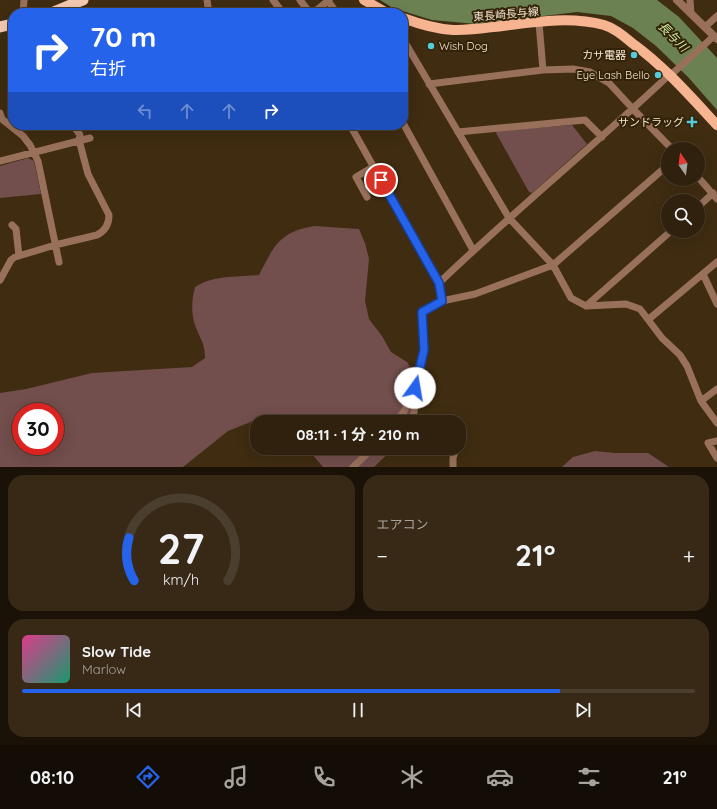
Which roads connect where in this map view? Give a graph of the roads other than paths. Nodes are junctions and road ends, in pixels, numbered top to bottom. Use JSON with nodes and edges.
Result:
{"nodes":[{"id":1,"x":83,"y":0,"type":"edge"},
{"id":2,"x":273,"y":0,"type":"edge"},
{"id":3,"x":300,"y":0,"type":"edge"},
{"id":4,"x":364,"y":0,"type":"edge"},
{"id":5,"x":677,"y":0,"type":"edge"},
{"id":6,"x":690,"y":0,"type":"edge"},
{"id":7,"x":328,"y":1,"type":"edge"},
{"id":8,"x":63,"y":8,"type":"edge"},
{"id":9,"x":279,"y":8,"type":"edge"},
{"id":10,"x":307,"y":8,"type":"edge"},
{"id":11,"x":318,"y":8,"type":"edge"},
{"id":12,"x":378,"y":8,"type":"edge"},
{"id":13,"x":691,"y":13,"type":"junction"},
{"id":14,"x":717,"y":16,"type":"edge"},
{"id":15,"x":408,"y":20,"type":"edge"},
{"id":16,"x":539,"y":22,"type":"junction"},
{"id":17,"x":706,"y":27,"type":"junction"},
{"id":18,"x":713,"y":38,"type":"edge"},
{"id":19,"x":408,"y":51,"type":"edge"},
{"id":20,"x":543,"y":70,"type":"junction"},
{"id":21,"x":672,"y":74,"type":"junction"},
{"id":22,"x":430,"y":84,"type":"junction"},
{"id":23,"x":633,"y":109,"type":"junction"},
{"id":24,"x":0,"y":114,"type":"edge"},
{"id":25,"x":8,"y":124,"type":"edge"},
{"id":26,"x":717,"y":125,"type":"edge"},
{"id":27,"x":16,"y":130,"type":"edge"},
{"id":28,"x":76,"y":130,"type":"edge"},
{"id":29,"x":353,"y":130,"type":"edge"},
{"id":30,"x":407,"y":130,"type":"edge"},
{"id":31,"x":458,"y":132,"type":"junction"},
{"id":32,"x":602,"y":137,"type":"junction"},
{"id":33,"x":90,"y":138,"type":"dead end"},
{"id":34,"x":79,"y":140,"type":"junction"},
{"id":35,"x":665,"y":142,"type":"edge"},
{"id":36,"x":34,"y":153,"type":"junction"},
{"id":37,"x":0,"y":161,"type":"edge"},
{"id":38,"x":373,"y":167,"type":"junction"},
{"id":39,"x":661,"y":171,"type":"edge"},
{"id":40,"x":705,"y":185,"type":"edge"},
{"id":41,"x":715,"y":196,"type":"edge"},
{"id":42,"x":367,"y":198,"type":"dead end"},
{"id":43,"x":705,"y":202,"type":"edge"},
{"id":44,"x":509,"y":218,"type":"junction"},
{"id":45,"x":12,"y":225,"type":"dead end"},
{"id":46,"x":663,"y":238,"type":"edge"},
{"id":47,"x":55,"y":245,"type":"junction"},
{"id":48,"x":473,"y":250,"type":"junction"},
{"id":49,"x":19,"y":256,"type":"junction"},
{"id":50,"x":59,"y":262,"type":"dead end"},
{"id":51,"x":717,"y":262,"type":"edge"},
{"id":52,"x":553,"y":265,"type":"junction"},
{"id":53,"x":704,"y":274,"type":"junction"},
{"id":54,"x":0,"y":280,"type":"edge"},
{"id":55,"x":439,"y":283,"type":"junction"},
{"id":56,"x":442,"y":301,"type":"junction"},
{"id":57,"x":717,"y":304,"type":"edge"},
{"id":58,"x":586,"y":306,"type":"junction"},
{"id":59,"x":649,"y":319,"type":"junction"},
{"id":60,"x":417,"y":379,"type":"junction"},
{"id":61,"x":717,"y":389,"type":"edge"},
{"id":62,"x":701,"y":401,"type":"junction"},
{"id":63,"x":401,"y":415,"type":"edge"},
{"id":64,"x":414,"y":415,"type":"edge"},
{"id":65,"x":717,"y":423,"type":"edge"},
{"id":66,"x":717,"y":441,"type":"edge"},
{"id":67,"x":366,"y":455,"type":"edge"},
{"id":68,"x":454,"y":455,"type":"edge"},
{"id":69,"x":717,"y":458,"type":"edge"},
{"id":70,"x":353,"y":467,"type":"edge"},
{"id":71,"x":453,"y":467,"type":"edge"}],
"edges":[{"from":1,"to":8,"type":"highway"},
{"from":2,"to":9,"type":"street"},
{"from":3,"to":10,"type":"street"},
{"from":4,"to":12,"type":"main road"},
{"from":5,"to":13,"type":"street"},
{"from":6,"to":13,"type":"street"},
{"from":7,"to":11,"type":"street"},
{"from":13,"to":17,"type":"street"},
{"from":14,"to":17,"type":"street"},
{"from":15,"to":16,"type":"main road","name":"東長崎長与線"},
{"from":16,"to":20,"type":"street"},
{"from":16,"to":21,"type":"main road","name":"東長崎長与線"},
{"from":17,"to":18,"type":"street"},
{"from":18,"to":21,"type":"street"},
{"from":19,"to":22,"type":"street"},
{"from":20,"to":22,"type":"street"},
{"from":20,"to":23,"type":"street"},
{"from":21,"to":23,"type":"street"},
{"from":21,"to":26,"type":"main road","name":"東長崎長与線"},
{"from":22,"to":31,"type":"street"},
{"from":23,"to":32,"type":"street"},
{"from":23,"to":35,"type":"street"},
{"from":24,"to":25,"type":"street"},
{"from":27,"to":36,"type":"street"},
{"from":28,"to":34,"type":"street"},
{"from":29,"to":38,"type":"street"},
{"from":30,"to":48,"type":"street"},
{"from":31,"to":32,"type":"street"},
{"from":31,"to":44,"type":"street"},
{"from":32,"to":44,"type":"street"},
{"from":33,"to":34,"type":"street"},
{"from":34,"to":36,"type":"street"},
{"from":34,"to":47,"type":"street"},
{"from":36,"to":37,"type":"street"},
{"from":36,"to":47,"type":"street"},
{"from":38,"to":42,"type":"street"},
{"from":38,"to":55,"type":"street"},
{"from":39,"to":52,"type":"street"},
{"from":40,"to":41,"type":"street"},
{"from":41,"to":43,"type":"street"},
{"from":44,"to":48,"type":"street"},
{"from":44,"to":52,"type":"street"},
{"from":45,"to":49,"type":"street"},
{"from":46,"to":58,"type":"street"},
{"from":47,"to":49,"type":"street"},
{"from":47,"to":50,"type":"street"},
{"from":48,"to":55,"type":"street"},
{"from":49,"to":54,"type":"street"},
{"from":51,"to":53,"type":"street"},
{"from":52,"to":56,"type":"street"},
{"from":52,"to":58,"type":"street"},
{"from":53,"to":57,"type":"street"},
{"from":53,"to":59,"type":"street"},
{"from":55,"to":56,"type":"street"},
{"from":56,"to":60,"type":"street"},
{"from":58,"to":59,"type":"street"},
{"from":59,"to":62,"type":"street"},
{"from":60,"to":63,"type":"street"},
{"from":60,"to":64,"type":"street"},
{"from":61,"to":62,"type":"street"},
{"from":62,"to":65,"type":"street"},
{"from":66,"to":69,"type":"street"},
{"from":67,"to":70,"type":"street"},
{"from":68,"to":71,"type":"street"}]}
